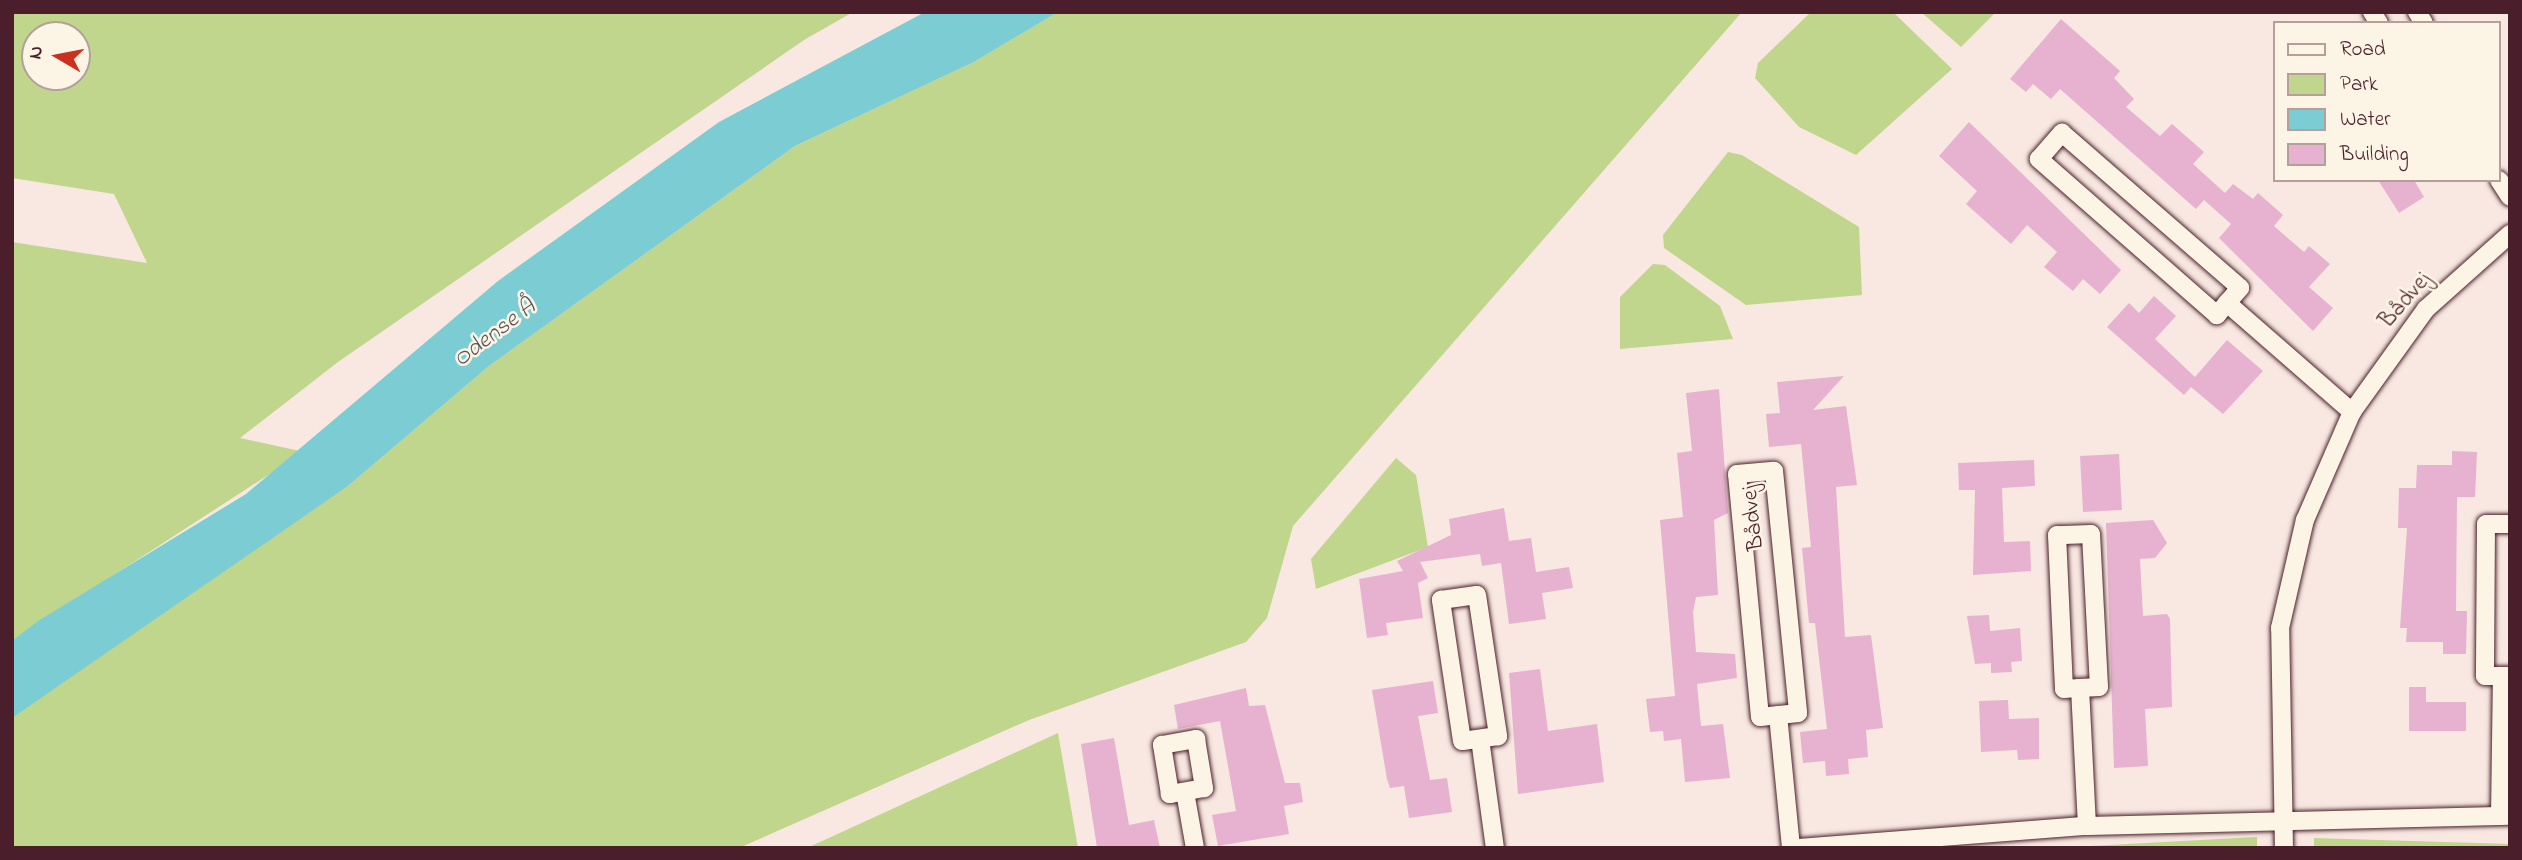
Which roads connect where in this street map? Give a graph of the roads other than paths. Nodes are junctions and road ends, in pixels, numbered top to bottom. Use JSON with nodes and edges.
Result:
{"nodes":[{"id":1,"x":2500,"y":182,"type":"edge"},
{"id":2,"x":2510,"y":197,"type":"edge"},
{"id":3,"x":2510,"y":234,"type":"edge"},
{"id":4,"x":2227,"y":303,"type":"junction"},
{"id":5,"x":2353,"y":412,"type":"junction"},
{"id":6,"x":2510,"y":524,"type":"edge"},
{"id":7,"x":2506,"y":676,"type":"edge"},
{"id":8,"x":2080,"y":688,"type":"junction"},
{"id":9,"x":1779,"y":715,"type":"junction"},
{"id":10,"x":1479,"y":739,"type":"junction"},
{"id":11,"x":1185,"y":792,"type":"dead end"},
{"id":12,"x":2505,"y":816,"type":"edge"},
{"id":13,"x":2284,"y":819,"type":"junction"},
{"id":14,"x":2087,"y":827,"type":"junction"},
{"id":15,"x":1195,"y":848,"type":"edge"},
{"id":16,"x":1495,"y":848,"type":"edge"},
{"id":17,"x":1791,"y":848,"type":"edge"},
{"id":18,"x":1798,"y":848,"type":"edge"},
{"id":19,"x":2284,"y":848,"type":"edge"}],
"edges":[{"from":1,"to":2,"type":"street"},
{"from":3,"to":5,"type":"street","name":"Bådvej"},
{"from":4,"to":4,"type":"street"},
{"from":4,"to":5,"type":"street"},
{"from":5,"to":13,"type":"street","name":"Bådvej"},
{"from":6,"to":7,"type":"street"},
{"from":7,"to":12,"type":"street"},
{"from":8,"to":8,"type":"street"},
{"from":8,"to":14,"type":"street"},
{"from":9,"to":9,"type":"street","name":"Bådvej"},
{"from":9,"to":17,"type":"street"},
{"from":10,"to":10,"type":"street"},
{"from":10,"to":16,"type":"street"},
{"from":11,"to":15,"type":"street"},
{"from":12,"to":13,"type":"street"},
{"from":13,"to":14,"type":"street"},
{"from":13,"to":19,"type":"street","name":"Bådvej"},
{"from":14,"to":18,"type":"street"}]}
